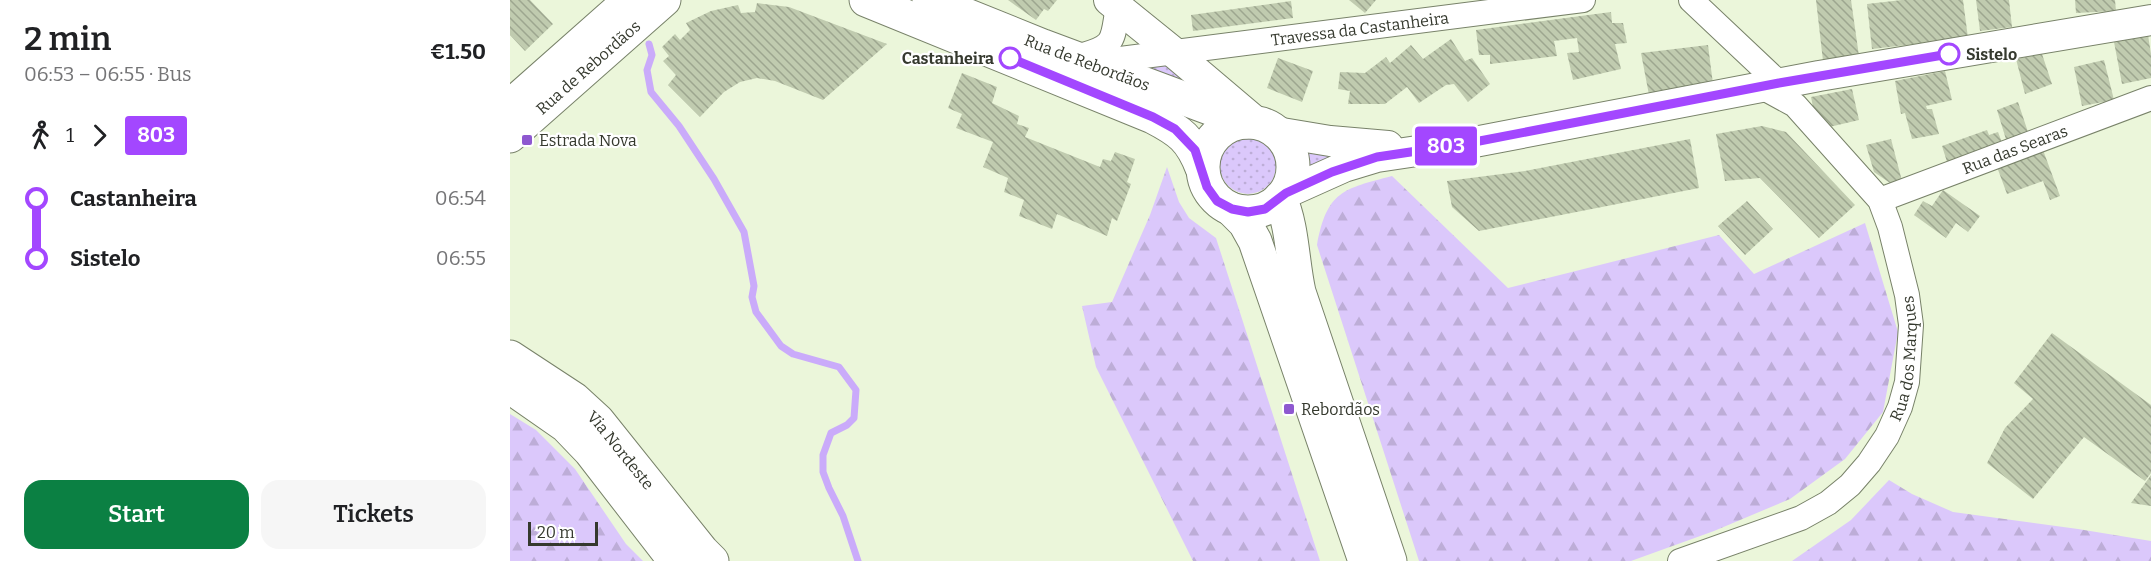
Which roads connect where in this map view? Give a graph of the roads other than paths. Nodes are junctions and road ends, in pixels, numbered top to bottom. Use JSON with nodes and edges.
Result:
{"nodes":[{"id":1,"x":630,"y":0,"type":"edge"},
{"id":2,"x":664,"y":0,"type":"edge"},
{"id":3,"x":866,"y":0,"type":"edge"},
{"id":4,"x":929,"y":0,"type":"edge"},
{"id":5,"x":1583,"y":0,"type":"edge"},
{"id":6,"x":1690,"y":0,"type":"edge"},
{"id":7,"x":1113,"y":4,"type":"edge"},
{"id":8,"x":2151,"y":20,"type":"edge"},
{"id":9,"x":1172,"y":51,"type":"junction"},
{"id":10,"x":1081,"y":60,"type":"junction"},
{"id":11,"x":1771,"y":85,"type":"junction"},
{"id":12,"x":2151,"y":98,"type":"edge"},
{"id":13,"x":510,"y":106,"type":"edge"},
{"id":14,"x":1260,"y":126,"type":"junction"},
{"id":15,"x":510,"y":135,"type":"edge"},
{"id":16,"x":1418,"y":149,"type":"junction"},
{"id":17,"x":1202,"y":168,"type":"junction"},
{"id":18,"x":1283,"y":196,"type":"junction"},
{"id":19,"x":1880,"y":200,"type":"junction"},
{"id":20,"x":1232,"y":209,"type":"junction"},
{"id":21,"x":510,"y":357,"type":"edge"},
{"id":22,"x":510,"y":387,"type":"edge"},
{"id":23,"x":675,"y":561,"type":"edge"},
{"id":24,"x":712,"y":561,"type":"edge"},
{"id":25,"x":1365,"y":561,"type":"edge"},
{"id":26,"x":1390,"y":561,"type":"edge"},
{"id":27,"x":1680,"y":561,"type":"edge"}],
"edges":[{"from":1,"to":13,"type":"main road","name":"Rua de Rebordãos"},
{"from":2,"to":15,"type":"main road","name":"Rua de Rebordãos"},
{"from":3,"to":17,"type":"main road","name":"Rua de Rebordãos"},
{"from":4,"to":10,"type":"main road","name":"Rua de Rebordãos"},
{"from":5,"to":9,"type":"street","name":"Travessa da Castanheira"},
{"from":6,"to":11,"type":"street","name":"Rua dos Marques"},
{"from":7,"to":9,"type":"street"},
{"from":7,"to":10,"type":"street"},
{"from":8,"to":11,"type":"street"},
{"from":9,"to":10,"type":"street","name":"Travessa da Castanheira"},
{"from":9,"to":14,"type":"street"},
{"from":10,"to":14,"type":"main road","name":"Rua de Rebordãos"},
{"from":11,"to":16,"type":"street"},
{"from":11,"to":19,"type":"street","name":"Rua dos Marques"},
{"from":12,"to":19,"type":"street","name":"Rua das Searas"},
{"from":14,"to":16,"type":"street"},
{"from":14,"to":17,"type":"main road"},
{"from":14,"to":18,"type":"main road"},
{"from":16,"to":18,"type":"street"},
{"from":17,"to":20,"type":"main road"},
{"from":18,"to":20,"type":"main road"},
{"from":18,"to":26,"type":"main road"},
{"from":19,"to":27,"type":"street","name":"Rua dos Marques"},
{"from":20,"to":25,"type":"main road"},
{"from":21,"to":24,"type":"main road","name":"Via Nordeste"},
{"from":22,"to":23,"type":"main road","name":"Via Nordeste"}]}
